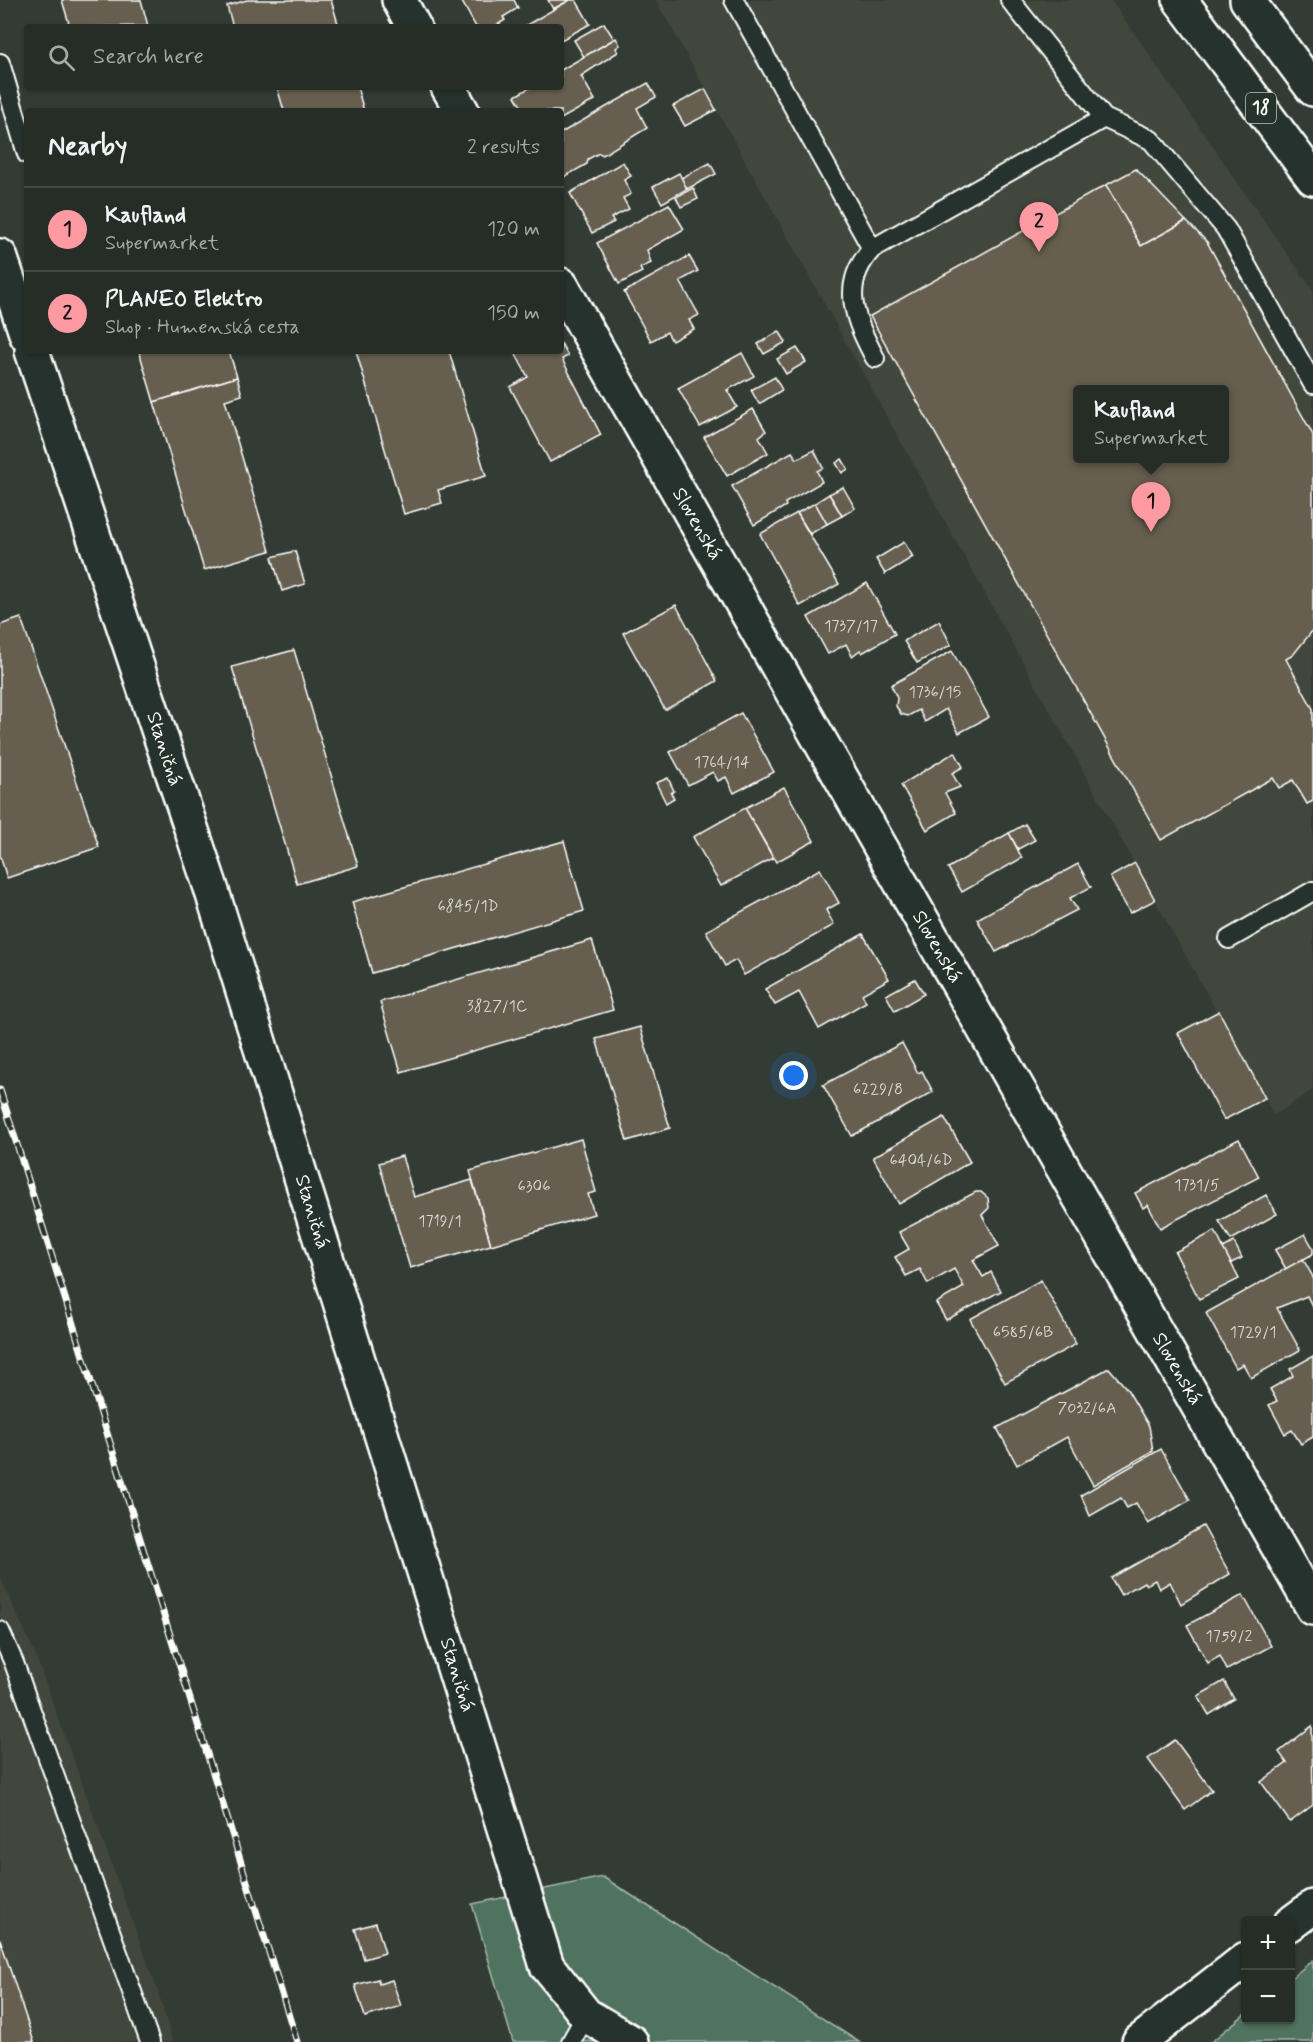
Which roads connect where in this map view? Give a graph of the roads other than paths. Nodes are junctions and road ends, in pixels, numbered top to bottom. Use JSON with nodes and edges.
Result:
{"nodes":[{"id":1,"x":399,"y":0,"type":"edge"},
{"id":2,"x":734,"y":0,"type":"edge"},
{"id":3,"x":1010,"y":0,"type":"edge"},
{"id":4,"x":1180,"y":0,"type":"edge"},
{"id":5,"x":1247,"y":0,"type":"edge"},
{"id":6,"x":412,"y":24,"type":"edge"},
{"id":7,"x":0,"y":63,"type":"edge"},
{"id":8,"x":1313,"y":89,"type":"edge"},
{"id":9,"x":450,"y":90,"type":"edge"},
{"id":10,"x":460,"y":108,"type":"edge"},
{"id":11,"x":1104,"y":118,"type":"junction"},
{"id":12,"x":24,"y":144,"type":"edge"},
{"id":13,"x":1313,"y":178,"type":"edge"},
{"id":14,"x":872,"y":249,"type":"junction"},
{"id":15,"x":0,"y":256,"type":"edge"},
{"id":16,"x":564,"y":290,"type":"edge"},
{"id":17,"x":24,"y":321,"type":"edge"},
{"id":18,"x":36,"y":354,"type":"edge"},
{"id":19,"x":875,"y":357,"type":"dead end"},
{"id":20,"x":1313,"y":384,"type":"edge"},
{"id":21,"x":1313,"y":891,"type":"edge"},
{"id":22,"x":1229,"y":939,"type":"dead end"},
{"id":23,"x":1313,"y":1608,"type":"edge"},
{"id":24,"x":0,"y":1631,"type":"edge"},
{"id":25,"x":7,"y":1666,"type":"edge"},
{"id":26,"x":1313,"y":1907,"type":"edge"},
{"id":27,"x":1295,"y":1920,"type":"edge"},
{"id":28,"x":1241,"y":1962,"type":"edge"},
{"id":29,"x":579,"y":2028,"type":"edge"},
{"id":30,"x":150,"y":2042,"type":"edge"},
{"id":31,"x":631,"y":2042,"type":"edge"},
{"id":32,"x":1139,"y":2042,"type":"edge"}],
"edges":[{"from":1,"to":6,"type":"street"},
{"from":2,"to":14,"type":"lane"},
{"from":3,"to":11,"type":"lane"},
{"from":4,"to":13,"type":"street","number":"18"},
{"from":5,"to":8,"type":"street"},
{"from":7,"to":12,"type":"lane"},
{"from":9,"to":10,"type":"street"},
{"from":11,"to":14,"type":"lane"},
{"from":11,"to":20,"type":"lane"},
{"from":14,"to":19,"type":"lane"},
{"from":15,"to":17,"type":"street","name":"Staničná"},
{"from":16,"to":23,"type":"street","name":"Slovenská"},
{"from":18,"to":29,"type":"street","name":"Staničná"},
{"from":21,"to":22,"type":"lane"},
{"from":24,"to":25,"type":"lane"},
{"from":25,"to":30,"type":"lane"},
{"from":26,"to":27,"type":"street"},
{"from":28,"to":32,"type":"street"},
{"from":29,"to":31,"type":"street","name":"Staničná"}]}
